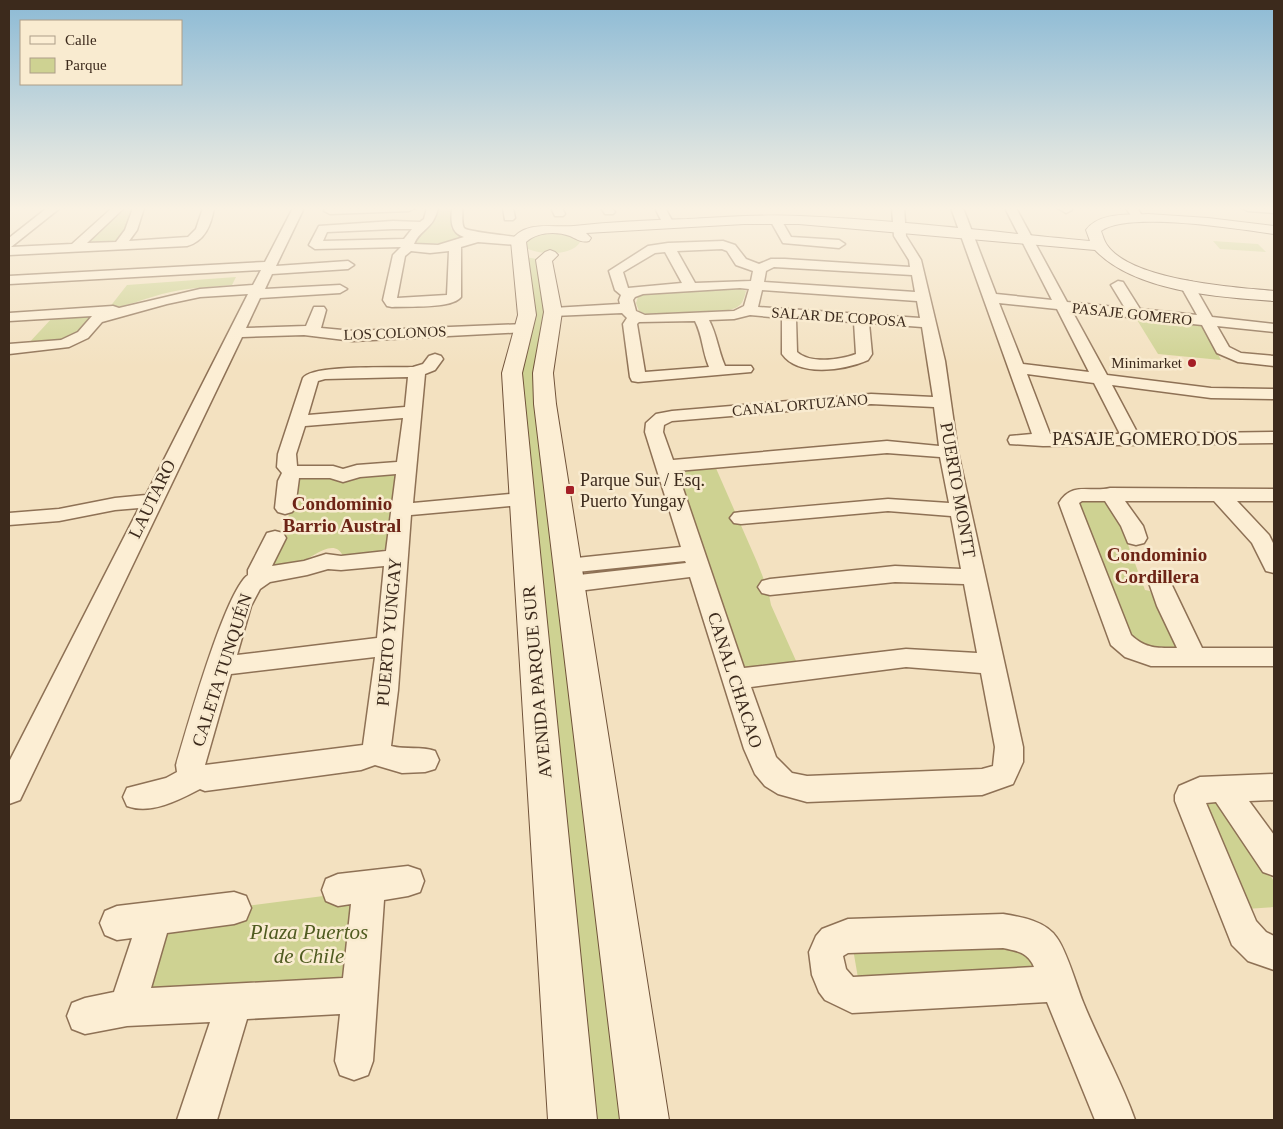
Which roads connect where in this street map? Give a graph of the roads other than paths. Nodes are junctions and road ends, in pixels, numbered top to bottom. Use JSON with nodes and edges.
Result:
{"nodes":[{"id":1,"x":65,"y":261,"type":"edge"},
{"id":2,"x":82,"y":261,"type":"edge"},
{"id":3,"x":271,"y":261,"type":"edge"},
{"id":4,"x":397,"y":261,"type":"edge"},
{"id":5,"x":455,"y":261,"type":"edge"},
{"id":6,"x":534,"y":261,"type":"edge"},
{"id":7,"x":545,"y":261,"type":"edge"},
{"id":8,"x":631,"y":261,"type":"edge"},
{"id":9,"x":676,"y":261,"type":"edge"},
{"id":10,"x":740,"y":261,"type":"edge"},
{"id":11,"x":915,"y":261,"type":"edge"},
{"id":12,"x":977,"y":261,"type":"edge"},
{"id":13,"x":1038,"y":261,"type":"edge"},
{"id":14,"x":1116,"y":261,"type":"edge"},
{"id":15,"x":348,"y":265,"type":"dead end"},
{"id":16,"x":760,"y":269,"type":"junction"},
{"id":17,"x":917,"y":271,"type":"junction"},
{"id":18,"x":67,"y":277,"type":"junction"},
{"id":19,"x":46,"y":278,"type":"junction"},
{"id":20,"x":9,"y":280,"type":"edge"},
{"id":21,"x":261,"y":281,"type":"junction"},
{"id":22,"x":756,"y":285,"type":"junction"},
{"id":23,"x":1118,"y":285,"type":"dead end"},
{"id":24,"x":1187,"y":285,"type":"junction"},
{"id":25,"x":691,"y":287,"type":"junction"},
{"id":26,"x":340,"y":289,"type":"dead end"},
{"id":27,"x":1274,"y":296,"type":"edge"},
{"id":28,"x":923,"y":297,"type":"junction"},
{"id":29,"x":991,"y":298,"type":"junction"},
{"id":30,"x":629,"y":305,"type":"junction"},
{"id":31,"x":1061,"y":306,"type":"junction"},
{"id":32,"x":552,"y":308,"type":"junction"},
{"id":33,"x":319,"y":310,"type":"dead end"},
{"id":34,"x":748,"y":311,"type":"junction"},
{"id":35,"x":789,"y":314,"type":"junction"},
{"id":36,"x":1136,"y":314,"type":"junction"},
{"id":37,"x":96,"y":316,"type":"junction"},
{"id":38,"x":9,"y":317,"type":"edge"},
{"id":39,"x":700,"y":317,"type":"junction"},
{"id":40,"x":861,"y":319,"type":"junction"},
{"id":41,"x":1206,"y":322,"type":"junction"},
{"id":42,"x":929,"y":324,"type":"junction"},
{"id":43,"x":525,"y":328,"type":"junction"},
{"id":44,"x":1274,"y":328,"type":"edge"},
{"id":45,"x":312,"y":330,"type":"junction"},
{"id":46,"x":235,"y":333,"type":"junction"},
{"id":47,"x":9,"y":349,"type":"edge"},
{"id":48,"x":435,"y":359,"type":"dead end"},
{"id":49,"x":1274,"y":361,"type":"edge"},
{"id":50,"x":800,"y":362,"type":"junction"},
{"id":51,"x":780,"y":367,"type":"dead end"},
{"id":52,"x":1016,"y":368,"type":"junction"},
{"id":53,"x":745,"y":369,"type":"dead end"},
{"id":54,"x":719,"y":371,"type":"junction"},
{"id":55,"x":415,"y":372,"type":"junction"},
{"id":56,"x":1100,"y":379,"type":"junction"},
{"id":57,"x":1274,"y":394,"type":"edge"},
{"id":58,"x":943,"y":404,"type":"junction"},
{"id":59,"x":413,"y":405,"type":"junction"},
{"id":60,"x":658,"y":420,"type":"joint"},
{"id":61,"x":297,"y":421,"type":"junction"},
{"id":62,"x":1274,"y":438,"type":"edge"},
{"id":63,"x":1132,"y":439,"type":"junction"},
{"id":64,"x":1017,"y":440,"type":"dead end"},
{"id":65,"x":1042,"y":440,"type":"junction"},
{"id":66,"x":948,"y":452,"type":"junction"},
{"id":67,"x":666,"y":466,"type":"junction"},
{"id":68,"x":406,"y":467,"type":"junction"},
{"id":69,"x":292,"y":472,"type":"junction"},
{"id":70,"x":521,"y":494,"type":"junction"},
{"id":71,"x":1110,"y":494,"type":"junction"},
{"id":72,"x":1220,"y":494,"type":"junction"},
{"id":73,"x":1274,"y":495,"type":"edge"},
{"id":74,"x":402,"y":505,"type":"junction"},
{"id":75,"x":148,"y":508,"type":"junction"},
{"id":76,"x":285,"y":508,"type":"dead end"},
{"id":77,"x":960,"y":510,"type":"junction"},
{"id":78,"x":741,"y":518,"type":"dead end"},
{"id":79,"x":9,"y":519,"type":"edge"},
{"id":80,"x":275,"y":538,"type":"dead end"},
{"id":81,"x":1136,"y":538,"type":"dead end"},
{"id":82,"x":396,"y":557,"type":"junction"},
{"id":83,"x":696,"y":561,"type":"junction"},
{"id":84,"x":1274,"y":566,"type":"edge"},
{"id":85,"x":569,"y":575,"type":"junction"},
{"id":86,"x":259,"y":577,"type":"junction"},
{"id":87,"x":974,"y":578,"type":"junction"},
{"id":88,"x":1159,"y":580,"type":"dead end"},
{"id":89,"x":770,"y":587,"type":"dead end"},
{"id":90,"x":388,"y":646,"type":"junction"},
{"id":91,"x":1195,"y":658,"type":"junction"},
{"id":92,"x":1274,"y":658,"type":"edge"},
{"id":93,"x":992,"y":664,"type":"junction"},
{"id":94,"x":221,"y":666,"type":"junction"},
{"id":95,"x":734,"y":679,"type":"junction"},
{"id":96,"x":374,"y":753,"type":"junction"},
{"id":97,"x":425,"y":760,"type":"dead end"},
{"id":98,"x":197,"y":776,"type":"junction"},
{"id":99,"x":784,"y":784,"type":"joint"},
{"id":100,"x":1274,"y":787,"type":"edge"},
{"id":101,"x":1224,"y":789,"type":"junction"},
{"id":102,"x":9,"y":791,"type":"edge"},
{"id":103,"x":138,"y":797,"type":"dead end"},
{"id":104,"x":1274,"y":861,"type":"edge"},
{"id":105,"x":408,"y":881,"type":"dead end"},
{"id":106,"x":234,"y":908,"type":"dead end"},
{"id":107,"x":155,"y":918,"type":"junction"},
{"id":108,"x":117,"y":923,"type":"dead end"},
{"id":109,"x":1274,"y":953,"type":"edge"},
{"id":110,"x":1058,"y":984,"type":"junction"},
{"id":111,"x":359,"y":995,"type":"junction"},
{"id":112,"x":234,"y":1003,"type":"junction"},
{"id":113,"x":127,"y":1008,"type":"junction"},
{"id":114,"x":85,"y":1016,"type":"dead end"},
{"id":115,"x":354,"y":1061,"type":"dead end"},
{"id":116,"x":197,"y":1120,"type":"edge"},
{"id":117,"x":572,"y":1120,"type":"edge"},
{"id":118,"x":645,"y":1120,"type":"edge"},
{"id":119,"x":1115,"y":1120,"type":"edge"}],
"edges":[{"from":1,"to":19,"type":"street"},
{"from":2,"to":18,"type":"street"},
{"from":3,"to":21,"type":"street","name":"LAUTARO"},
{"from":4,"to":5,"type":"street"},
{"from":6,"to":43,"type":"street","name":"AVENIDA PARQUE SUR"},
{"from":7,"to":32,"type":"street"},
{"from":8,"to":30,"type":"street"},
{"from":9,"to":25,"type":"street"},
{"from":10,"to":16,"type":"street"},
{"from":11,"to":17,"type":"street","name":"PUERTO MONTT"},
{"from":12,"to":29,"type":"street"},
{"from":13,"to":31,"type":"street"},
{"from":14,"to":24,"type":"street"},
{"from":15,"to":21,"type":"street"},
{"from":16,"to":17,"type":"street"},
{"from":16,"to":22,"type":"street"},
{"from":17,"to":28,"type":"street","name":"PUERTO MONTT"},
{"from":18,"to":19,"type":"street"},
{"from":18,"to":21,"type":"street"},
{"from":19,"to":20,"type":"street"},
{"from":21,"to":26,"type":"street"},
{"from":21,"to":37,"type":"street"},
{"from":21,"to":46,"type":"street","name":"LAUTARO"},
{"from":22,"to":25,"type":"street"},
{"from":22,"to":28,"type":"street"},
{"from":22,"to":34,"type":"street"},
{"from":23,"to":36,"type":"street"},
{"from":24,"to":27,"type":"street"},
{"from":24,"to":41,"type":"street"},
{"from":25,"to":30,"type":"street"},
{"from":28,"to":42,"type":"street","name":"PUERTO MONTT"},
{"from":29,"to":31,"type":"street","name":"PASAJE GOMERO"},
{"from":29,"to":52,"type":"street"},
{"from":30,"to":32,"type":"street"},
{"from":30,"to":39,"type":"street","name":"SALAR DE COPOSA"},
{"from":30,"to":54,"type":"street"},
{"from":31,"to":36,"type":"street","name":"PASAJE GOMERO"},
{"from":31,"to":56,"type":"street"},
{"from":32,"to":85,"type":"street"},
{"from":33,"to":45,"type":"street"},
{"from":34,"to":35,"type":"street","name":"SALAR DE COPOSA"},
{"from":34,"to":39,"type":"street","name":"SALAR DE COPOSA"},
{"from":35,"to":40,"type":"street","name":"SALAR DE COPOSA"},
{"from":35,"to":50,"type":"street"},
{"from":36,"to":41,"type":"street","name":"PASAJE GOMERO"},
{"from":37,"to":38,"type":"street"},
{"from":37,"to":47,"type":"street"},
{"from":39,"to":54,"type":"street"},
{"from":40,"to":42,"type":"street","name":"SALAR DE COPOSA"},
{"from":40,"to":50,"type":"street"},
{"from":41,"to":44,"type":"street","name":"PASAJE GOMERO"},
{"from":41,"to":49,"type":"street"},
{"from":42,"to":58,"type":"street","name":"PUERTO MONTT"},
{"from":43,"to":45,"type":"street","name":"LOS COLONOS"},
{"from":43,"to":70,"type":"street","name":"AVENIDA PARQUE SUR"},
{"from":45,"to":46,"type":"street","name":"LOS COLONOS"},
{"from":46,"to":75,"type":"street","name":"LAUTARO"},
{"from":48,"to":55,"type":"street"},
{"from":50,"to":51,"type":"street"},
{"from":52,"to":56,"type":"street"},
{"from":52,"to":65,"type":"street"},
{"from":53,"to":54,"type":"street"},
{"from":55,"to":59,"type":"street","name":"PUERTO YUNGAY"},
{"from":55,"to":61,"type":"street"},
{"from":56,"to":57,"type":"street"},
{"from":56,"to":63,"type":"street"},
{"from":58,"to":60,"type":"street","name":"CANAL ORTUZANO"},
{"from":58,"to":66,"type":"street","name":"PUERTO MONTT"},
{"from":59,"to":61,"type":"street"},
{"from":59,"to":68,"type":"street","name":"PUERTO YUNGAY"},
{"from":60,"to":67,"type":"street","name":"CANAL CHACAO"},
{"from":61,"to":69,"type":"street"},
{"from":62,"to":63,"type":"street","name":"PASAJE GOMERO DOS"},
{"from":63,"to":65,"type":"street","name":"PASAJE GOMERO DOS"},
{"from":64,"to":65,"type":"street","name":"PASAJE GOMERO DOS"},
{"from":66,"to":67,"type":"street"},
{"from":66,"to":77,"type":"street","name":"PUERTO MONTT"},
{"from":67,"to":83,"type":"street","name":"CANAL CHACAO"},
{"from":68,"to":69,"type":"street"},
{"from":68,"to":74,"type":"street","name":"PUERTO YUNGAY"},
{"from":69,"to":76,"type":"street"},
{"from":70,"to":74,"type":"street"},
{"from":70,"to":117,"type":"street","name":"AVENIDA PARQUE SUR"},
{"from":71,"to":72,"type":"street"},
{"from":71,"to":81,"type":"street"},
{"from":71,"to":91,"type":"street"},
{"from":72,"to":73,"type":"street"},
{"from":72,"to":84,"type":"street"},
{"from":74,"to":82,"type":"street","name":"PUERTO YUNGAY"},
{"from":75,"to":79,"type":"street"},
{"from":75,"to":102,"type":"street","name":"LAUTARO"},
{"from":77,"to":78,"type":"street"},
{"from":77,"to":87,"type":"street","name":"PUERTO MONTT"},
{"from":80,"to":86,"type":"street","name":"CALETA TUNQUÉN"},
{"from":82,"to":86,"type":"street"},
{"from":82,"to":90,"type":"street","name":"PUERTO YUNGAY"},
{"from":83,"to":85,"type":"street"},
{"from":83,"to":95,"type":"street","name":"CANAL CHACAO"},
{"from":85,"to":118,"type":"street"},
{"from":86,"to":94,"type":"street","name":"CALETA TUNQUÉN"},
{"from":87,"to":89,"type":"street"},
{"from":87,"to":93,"type":"street","name":"PUERTO MONTT"},
{"from":88,"to":91,"type":"street"},
{"from":90,"to":94,"type":"street"},
{"from":90,"to":96,"type":"street","name":"PUERTO YUNGAY"},
{"from":91,"to":92,"type":"street"},
{"from":93,"to":95,"type":"street"},
{"from":93,"to":99,"type":"street","name":"PUERTO MONTT"},
{"from":94,"to":98,"type":"street","name":"CALETA TUNQUÉN"},
{"from":95,"to":99,"type":"street","name":"CANAL CHACAO"},
{"from":96,"to":97,"type":"street"},
{"from":96,"to":98,"type":"street"},
{"from":98,"to":103,"type":"street"},
{"from":100,"to":101,"type":"street"},
{"from":101,"to":104,"type":"street"},
{"from":101,"to":109,"type":"street"},
{"from":105,"to":111,"type":"street"},
{"from":106,"to":107,"type":"street"},
{"from":107,"to":108,"type":"street"},
{"from":107,"to":113,"type":"street"},
{"from":110,"to":110,"type":"street"},
{"from":110,"to":119,"type":"street"},
{"from":111,"to":112,"type":"street"},
{"from":111,"to":115,"type":"street"},
{"from":112,"to":113,"type":"street"},
{"from":112,"to":116,"type":"street"},
{"from":113,"to":114,"type":"street"}]}
